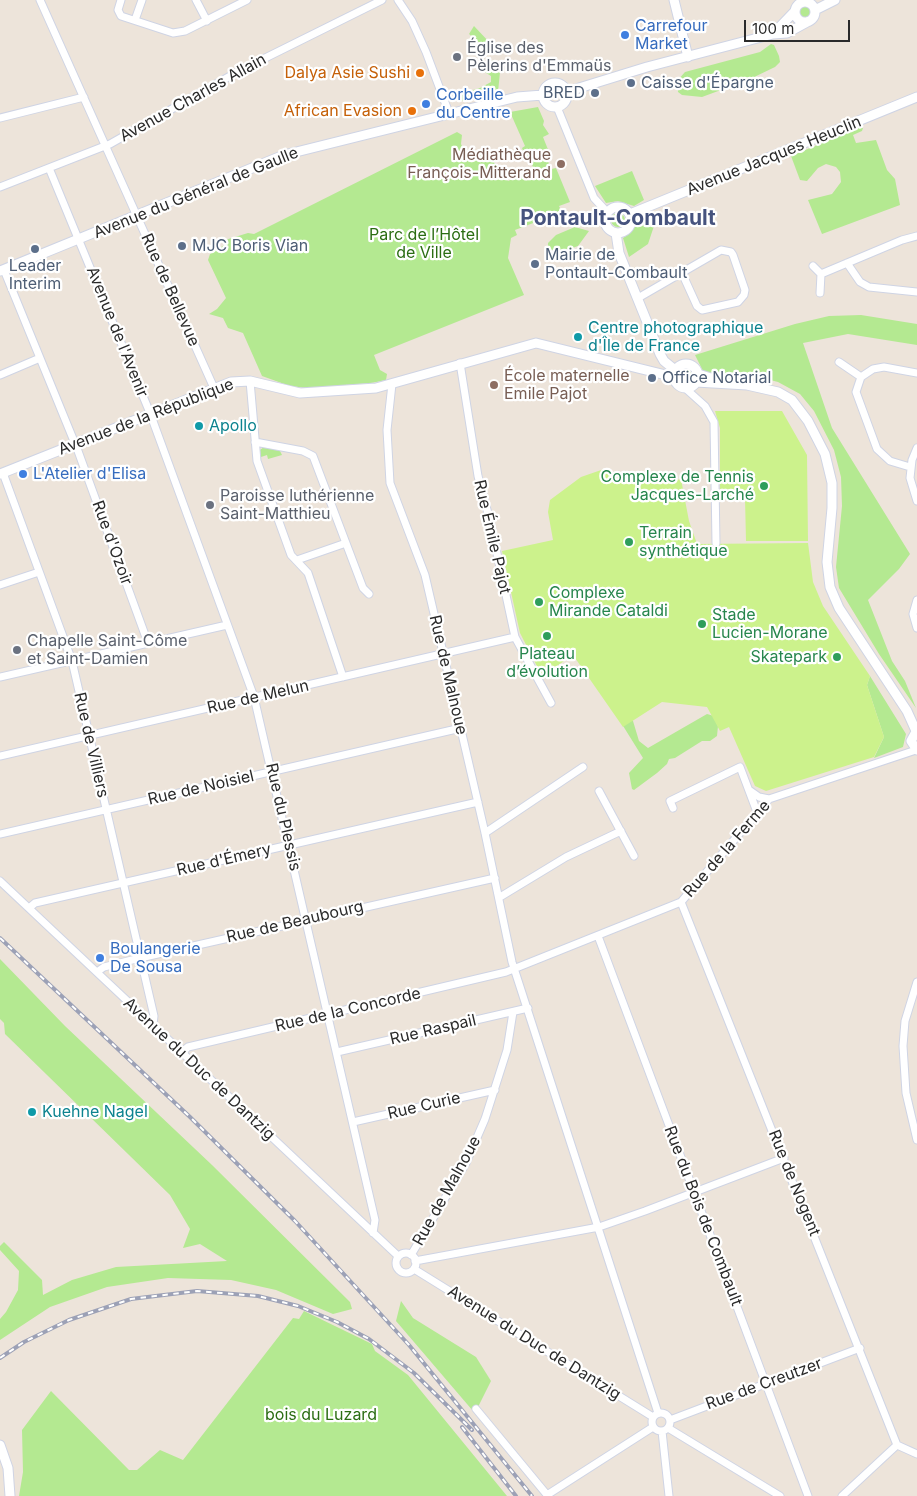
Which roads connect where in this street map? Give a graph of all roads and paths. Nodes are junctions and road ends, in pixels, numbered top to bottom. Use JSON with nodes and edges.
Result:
{"nodes":[{"id":1,"x":40,"y":0,"type":"edge"},
{"id":2,"x":121,"y":0,"type":"edge"},
{"id":3,"x":142,"y":0,"type":"edge"},
{"id":4,"x":196,"y":0,"type":"edge"},
{"id":5,"x":247,"y":0,"type":"edge"},
{"id":6,"x":382,"y":0,"type":"edge"},
{"id":7,"x":398,"y":0,"type":"edge"},
{"id":8,"x":674,"y":0,"type":"edge"},
{"id":9,"x":835,"y":0,"type":"edge"},
{"id":10,"x":797,"y":5,"type":"edge"},
{"id":11,"x":814,"y":5,"type":"edge"},
{"id":12,"x":135,"y":20,"type":"junction"},
{"id":13,"x":207,"y":21,"type":"junction"},
{"id":14,"x":809,"y":21,"type":"junction"},
{"id":15,"x":773,"y":34,"type":"junction"},
{"id":16,"x":688,"y":57,"type":"junction"},
{"id":17,"x":566,"y":92,"type":"junction"},
{"id":18,"x":543,"y":94,"type":"junction"},
{"id":19,"x":84,"y":97,"type":"junction"},
{"id":20,"x":917,"y":97,"type":"edge"},
{"id":21,"x":557,"y":107,"type":"junction"},
{"id":22,"x":449,"y":113,"type":"junction"},
{"id":23,"x":0,"y":118,"type":"edge"},
{"id":24,"x":105,"y":146,"type":"junction"},
{"id":25,"x":49,"y":168,"type":"junction"},
{"id":26,"x":0,"y":187,"type":"edge"},
{"id":27,"x":607,"y":212,"type":"junction"},
{"id":28,"x":630,"y":214,"type":"junction"},
{"id":29,"x":137,"y":216,"type":"junction"},
{"id":30,"x":616,"y":233,"type":"junction"},
{"id":31,"x":917,"y":236,"type":"edge"},
{"id":32,"x":79,"y":240,"type":"junction"},
{"id":33,"x":848,"y":263,"type":"junction"},
{"id":34,"x":813,"y":266,"type":"dead end"},
{"id":35,"x":2,"y":271,"type":"edge"},
{"id":36,"x":682,"y":273,"type":"junction"},
{"id":37,"x":821,"y":274,"type":"junction"},
{"id":38,"x":917,"y":292,"type":"edge"},
{"id":39,"x":820,"y":293,"type":"dead end"},
{"id":40,"x":638,"y":298,"type":"junction"},
{"id":41,"x":40,"y":358,"type":"junction"},
{"id":42,"x":839,"y":362,"type":"dead end"},
{"id":43,"x":460,"y":363,"type":"junction"},
{"id":44,"x":917,"y":373,"type":"edge"},
{"id":45,"x":674,"y":374,"type":"junction"},
{"id":46,"x":0,"y":375,"type":"edge"},
{"id":47,"x":861,"y":377,"type":"junction"},
{"id":48,"x":697,"y":378,"type":"junction"},
{"id":49,"x":250,"y":381,"type":"junction"},
{"id":50,"x":392,"y":384,"type":"junction"},
{"id":51,"x":214,"y":388,"type":"junction"},
{"id":52,"x":685,"y":388,"type":"junction"},
{"id":53,"x":150,"y":413,"type":"junction"},
{"id":54,"x":255,"y":442,"type":"junction"},
{"id":55,"x":75,"y":444,"type":"junction"},
{"id":56,"x":917,"y":448,"type":"edge"},
{"id":57,"x":910,"y":467,"type":"junction"},
{"id":58,"x":1,"y":473,"type":"edge"},
{"id":59,"x":917,"y":501,"type":"edge"},
{"id":60,"x":346,"y":543,"type":"junction"},
{"id":61,"x":716,"y":543,"type":"dead end"},
{"id":62,"x":297,"y":560,"type":"junction"},
{"id":63,"x":39,"y":572,"type":"junction"},
{"id":64,"x":0,"y":585,"type":"edge"},
{"id":65,"x":369,"y":594,"type":"dead end"},
{"id":66,"x":917,"y":600,"type":"edge"},
{"id":67,"x":227,"y":625,"type":"junction"},
{"id":68,"x":917,"y":628,"type":"edge"},
{"id":69,"x":515,"y":637,"type":"junction"},
{"id":70,"x":148,"y":643,"type":"junction"},
{"id":71,"x":443,"y":652,"type":"junction"},
{"id":72,"x":72,"y":661,"type":"junction"},
{"id":73,"x":0,"y":677,"type":"edge"},
{"id":74,"x":343,"y":677,"type":"junction"},
{"id":75,"x":254,"y":697,"type":"junction"},
{"id":76,"x":551,"y":703,"type":"dead end"},
{"id":77,"x":917,"y":719,"type":"edge"},
{"id":78,"x":461,"y":728,"type":"junction"},
{"id":79,"x":917,"y":731,"type":"edge"},
{"id":80,"x":89,"y":735,"type":"junction"},
{"id":81,"x":917,"y":750,"type":"edge"},
{"id":82,"x":0,"y":756,"type":"edge"},
{"id":83,"x":583,"y":768,"type":"dead end"},
{"id":84,"x":272,"y":772,"type":"junction"},
{"id":85,"x":749,"y":789,"type":"junction"},
{"id":86,"x":599,"y":791,"type":"dead end"},
{"id":87,"x":769,"y":799,"type":"junction"},
{"id":88,"x":478,"y":802,"type":"junction"},
{"id":89,"x":673,"y":808,"type":"dead end"},
{"id":90,"x":106,"y":810,"type":"junction"},
{"id":91,"x":758,"y":812,"type":"junction"},
{"id":92,"x":620,"y":831,"type":"junction"},
{"id":93,"x":485,"y":833,"type":"junction"},
{"id":94,"x":0,"y":834,"type":"edge"},
{"id":95,"x":289,"y":846,"type":"junction"},
{"id":96,"x":634,"y":856,"type":"dead end"},
{"id":97,"x":495,"y":878,"type":"junction"},
{"id":98,"x":0,"y":880,"type":"edge"},
{"id":99,"x":122,"y":883,"type":"junction"},
{"id":100,"x":500,"y":897,"type":"junction"},
{"id":101,"x":681,"y":902,"type":"junction"},
{"id":102,"x":28,"y":908,"type":"junction"},
{"id":103,"x":306,"y":919,"type":"junction"},
{"id":104,"x":598,"y":936,"type":"junction"},
{"id":105,"x":140,"y":958,"type":"junction"},
{"id":106,"x":514,"y":969,"type":"junction"},
{"id":107,"x":97,"y":972,"type":"junction"},
{"id":108,"x":917,"y":982,"type":"edge"},
{"id":109,"x":528,"y":1008,"type":"junction"},
{"id":110,"x":513,"y":1012,"type":"junction"},
{"id":111,"x":329,"y":1015,"type":"junction"},
{"id":112,"x":153,"y":1026,"type":"junction"},
{"id":113,"x":182,"y":1052,"type":"junction"},
{"id":114,"x":337,"y":1052,"type":"junction"},
{"id":115,"x":495,"y":1090,"type":"junction"},
{"id":116,"x":353,"y":1122,"type":"junction"},
{"id":117,"x":917,"y":1140,"type":"edge"},
{"id":118,"x":784,"y":1158,"type":"junction"},
{"id":119,"x":695,"y":1193,"type":"junction"},
{"id":120,"x":599,"y":1227,"type":"junction"},
{"id":121,"x":373,"y":1233,"type":"junction"},
{"id":122,"x":398,"y":1256,"type":"junction"},
{"id":123,"x":413,"y":1258,"type":"junction"},
{"id":124,"x":414,"y":1269,"type":"junction"},
{"id":125,"x":860,"y":1348,"type":"junction"},
{"id":126,"x":766,"y":1382,"type":"junction"},
{"id":127,"x":476,"y":1409,"type":"dead end"},
{"id":128,"x":656,"y":1415,"type":"junction"},
{"id":129,"x":667,"y":1426,"type":"junction"},
{"id":130,"x":654,"y":1427,"type":"junction"},
{"id":131,"x":0,"y":1445,"type":"edge"},
{"id":132,"x":898,"y":1445,"type":"junction"},
{"id":133,"x":917,"y":1454,"type":"edge"},
{"id":134,"x":10,"y":1496,"type":"edge"},
{"id":135,"x":548,"y":1496,"type":"edge"},
{"id":136,"x":670,"y":1496,"type":"edge"},
{"id":137,"x":780,"y":1496,"type":"edge"},
{"id":138,"x":808,"y":1496,"type":"edge"},
{"id":139,"x":842,"y":1496,"type":"edge"}],
"edges":[{"from":1,"to":19,"type":"street","name":"Rue de Bellevue"},
{"from":2,"to":12,"type":"street"},
{"from":3,"to":12,"type":"street"},
{"from":4,"to":13,"type":"street"},
{"from":5,"to":13,"type":"street"},
{"from":6,"to":24,"type":"street","name":"Avenue Charles Allain"},
{"from":7,"to":22,"type":"street"},
{"from":8,"to":16,"type":"street"},
{"from":9,"to":11,"type":"street"},
{"from":10,"to":11,"type":"street"},
{"from":10,"to":14,"type":"street"},
{"from":10,"to":15,"type":"street"},
{"from":11,"to":14,"type":"street"},
{"from":12,"to":13,"type":"street"},
{"from":14,"to":15,"type":"street"},
{"from":15,"to":16,"type":"street"},
{"from":16,"to":17,"type":"street"},
{"from":17,"to":18,"type":"street"},
{"from":17,"to":21,"type":"street"},
{"from":18,"to":21,"type":"street"},
{"from":18,"to":22,"type":"street","name":"Avenue du Général de Gaulle"},
{"from":19,"to":23,"type":"street"},
{"from":19,"to":24,"type":"street","name":"Rue de Bellevue"},
{"from":20,"to":28,"type":"street","name":"Avenue Jacques Heuclin"},
{"from":21,"to":27,"type":"street"},
{"from":22,"to":29,"type":"street","name":"Avenue du Général de Gaulle"},
{"from":24,"to":25,"type":"street","name":"Avenue Charles Allain"},
{"from":24,"to":29,"type":"street","name":"Rue de Bellevue"},
{"from":25,"to":26,"type":"street","name":"Avenue Charles Allain"},
{"from":25,"to":32,"type":"street","name":"Avenue de l'Avenir"},
{"from":27,"to":28,"type":"street"},
{"from":27,"to":30,"type":"street"},
{"from":28,"to":30,"type":"street"},
{"from":29,"to":32,"type":"street","name":"Avenue du Général de Gaulle"},
{"from":29,"to":51,"type":"street","name":"Rue de Bellevue"},
{"from":30,"to":40,"type":"street"},
{"from":31,"to":33,"type":"street"},
{"from":32,"to":35,"type":"street","name":"Avenue du Général de Gaulle"},
{"from":32,"to":53,"type":"street","name":"Avenue de l'Avenir"},
{"from":33,"to":37,"type":"street"},
{"from":33,"to":38,"type":"street"},
{"from":34,"to":37,"type":"street"},
{"from":35,"to":41,"type":"street","name":"Rue d'Ozoir"},
{"from":36,"to":36,"type":"street"},
{"from":36,"to":40,"type":"street"},
{"from":37,"to":39,"type":"street"},
{"from":40,"to":45,"type":"street"},
{"from":41,"to":46,"type":"street"},
{"from":41,"to":55,"type":"street","name":"Rue d'Ozoir"},
{"from":42,"to":47,"type":"street"},
{"from":43,"to":45,"type":"street","name":"Avenue de la République"},
{"from":43,"to":50,"type":"street","name":"Avenue de la République"},
{"from":43,"to":69,"type":"street","name":"Rue Émile Pajot"},
{"from":44,"to":47,"type":"street"},
{"from":45,"to":48,"type":"street"},
{"from":45,"to":52,"type":"street"},
{"from":47,"to":57,"type":"street"},
{"from":48,"to":52,"type":"street"},
{"from":48,"to":77,"type":"street"},
{"from":48,"to":79,"type":"street"},
{"from":49,"to":50,"type":"street","name":"Avenue de la République"},
{"from":49,"to":51,"type":"street","name":"Avenue de la République"},
{"from":49,"to":54,"type":"street"},
{"from":50,"to":71,"type":"street","name":"Rue de Malnoue"},
{"from":51,"to":53,"type":"street","name":"Avenue de la République"},
{"from":52,"to":61,"type":"street"},
{"from":53,"to":55,"type":"street","name":"Avenue de la République"},
{"from":53,"to":67,"type":"street","name":"Rue du Plessis"},
{"from":54,"to":60,"type":"street"},
{"from":54,"to":62,"type":"street"},
{"from":55,"to":58,"type":"street","name":"Avenue de la République"},
{"from":55,"to":70,"type":"street","name":"Rue d'Ozoir"},
{"from":56,"to":57,"type":"street"},
{"from":57,"to":59,"type":"street"},
{"from":58,"to":63,"type":"street","name":"Rue de Villiers"},
{"from":60,"to":62,"type":"street"},
{"from":60,"to":65,"type":"street"},
{"from":62,"to":74,"type":"street"},
{"from":63,"to":64,"type":"street"},
{"from":63,"to":72,"type":"street","name":"Rue de Villiers"},
{"from":66,"to":68,"type":"street"},
{"from":67,"to":70,"type":"street"},
{"from":67,"to":75,"type":"street","name":"Rue du Plessis"},
{"from":69,"to":71,"type":"street","name":"Rue de Melun"},
{"from":69,"to":76,"type":"street","name":"Rue Émile Pajot"},
{"from":70,"to":72,"type":"street"},
{"from":71,"to":74,"type":"street","name":"Rue de Melun"},
{"from":71,"to":78,"type":"street","name":"Rue de Malnoue"},
{"from":72,"to":73,"type":"street"},
{"from":72,"to":80,"type":"street","name":"Rue de Villiers"},
{"from":74,"to":75,"type":"street","name":"Rue de Melun"},
{"from":75,"to":80,"type":"street","name":"Rue de Melun"},
{"from":75,"to":84,"type":"street","name":"Rue du Plessis"},
{"from":78,"to":84,"type":"street","name":"Rue de Noisiel"},
{"from":78,"to":88,"type":"street","name":"Rue de Malnoue"},
{"from":79,"to":81,"type":"street"},
{"from":80,"to":82,"type":"street","name":"Rue de Melun"},
{"from":80,"to":90,"type":"street","name":"Rue de Villiers"},
{"from":81,"to":87,"type":"street","name":"Rue de la Ferme"},
{"from":83,"to":93,"type":"street"},
{"from":84,"to":90,"type":"street","name":"Rue de Noisiel"},
{"from":84,"to":95,"type":"street","name":"Rue du Plessis"},
{"from":85,"to":87,"type":"street"},
{"from":85,"to":89,"type":"street"},
{"from":85,"to":91,"type":"street"},
{"from":86,"to":92,"type":"street"},
{"from":87,"to":91,"type":"street","name":"Rue de la Ferme"},
{"from":88,"to":93,"type":"street","name":"Rue de Malnoue"},
{"from":88,"to":95,"type":"street","name":"Rue d'Émery"},
{"from":90,"to":94,"type":"street","name":"Rue de Noisiel"},
{"from":90,"to":99,"type":"street","name":"Rue de Villiers"},
{"from":91,"to":101,"type":"street","name":"Rue de la Ferme"},
{"from":92,"to":96,"type":"street"},
{"from":92,"to":100,"type":"street"},
{"from":93,"to":97,"type":"street","name":"Rue de Malnoue"},
{"from":95,"to":99,"type":"street","name":"Rue d'Émery"},
{"from":95,"to":103,"type":"street","name":"Rue du Plessis"},
{"from":97,"to":100,"type":"street","name":"Rue de Malnoue"},
{"from":97,"to":103,"type":"street","name":"Rue de Beaubourg"},
{"from":98,"to":102,"type":"street","name":"Avenue du Duc de Dantzig"},
{"from":99,"to":102,"type":"street","name":"Rue d'Émery"},
{"from":99,"to":105,"type":"street","name":"Rue de Villiers"},
{"from":100,"to":106,"type":"street","name":"Rue de Malnoue"},
{"from":101,"to":104,"type":"street","name":"Rue de la Ferme"},
{"from":101,"to":118,"type":"street","name":"Rue de Nogent"},
{"from":102,"to":107,"type":"street","name":"Avenue du Duc de Dantzig"},
{"from":103,"to":105,"type":"street","name":"Rue de Beaubourg"},
{"from":103,"to":111,"type":"street","name":"Rue du Plessis"},
{"from":104,"to":106,"type":"street","name":"Rue de la Ferme"},
{"from":104,"to":119,"type":"street","name":"Rue du Bois de Combault"},
{"from":105,"to":107,"type":"street","name":"Rue de Beaubourg"},
{"from":105,"to":112,"type":"street","name":"Rue de Villiers"},
{"from":106,"to":109,"type":"street"},
{"from":106,"to":111,"type":"street","name":"Rue de la Concorde"},
{"from":107,"to":112,"type":"street","name":"Avenue du Duc de Dantzig"},
{"from":108,"to":117,"type":"street"},
{"from":109,"to":110,"type":"street","name":"Rue Raspail"},
{"from":109,"to":120,"type":"street"},
{"from":110,"to":114,"type":"street","name":"Rue Raspail"},
{"from":110,"to":115,"type":"street","name":"Rue de Malnoue"},
{"from":111,"to":113,"type":"street","name":"Rue de la Concorde"},
{"from":111,"to":114,"type":"street","name":"Rue du Plessis"},
{"from":112,"to":113,"type":"street","name":"Avenue du Duc de Dantzig"},
{"from":113,"to":121,"type":"street","name":"Avenue du Duc de Dantzig"},
{"from":114,"to":116,"type":"street","name":"Rue du Plessis"},
{"from":115,"to":116,"type":"street","name":"Rue Curie"},
{"from":115,"to":123,"type":"street","name":"Rue de Malnoue"},
{"from":116,"to":121,"type":"street","name":"Rue du Plessis"},
{"from":118,"to":119,"type":"street"},
{"from":118,"to":125,"type":"street","name":"Rue de Nogent"},
{"from":119,"to":120,"type":"street"},
{"from":119,"to":126,"type":"street","name":"Rue du Bois de Combault"},
{"from":120,"to":123,"type":"street"},
{"from":120,"to":128,"type":"street"},
{"from":121,"to":122,"type":"street","name":"Avenue du Duc de Dantzig"},
{"from":122,"to":123,"type":"street"},
{"from":122,"to":124,"type":"street"},
{"from":123,"to":124,"type":"street"},
{"from":124,"to":128,"type":"street","name":"Avenue du Duc de Dantzig"},
{"from":125,"to":126,"type":"street","name":"Rue de Creutzer"},
{"from":125,"to":132,"type":"street","name":"Rue de Nogent"},
{"from":126,"to":129,"type":"street","name":"Rue de Creutzer"},
{"from":126,"to":138,"type":"street","name":"Rue du Bois de Combault"},
{"from":127,"to":135,"type":"street"},
{"from":128,"to":129,"type":"street","name":"Avenue du Duc de Dantzig"},
{"from":128,"to":130,"type":"street"},
{"from":129,"to":130,"type":"street"},
{"from":129,"to":136,"type":"street"},
{"from":129,"to":137,"type":"street"},
{"from":130,"to":135,"type":"street"},
{"from":131,"to":134,"type":"street"},
{"from":132,"to":133,"type":"street"},
{"from":132,"to":139,"type":"street"}]}
